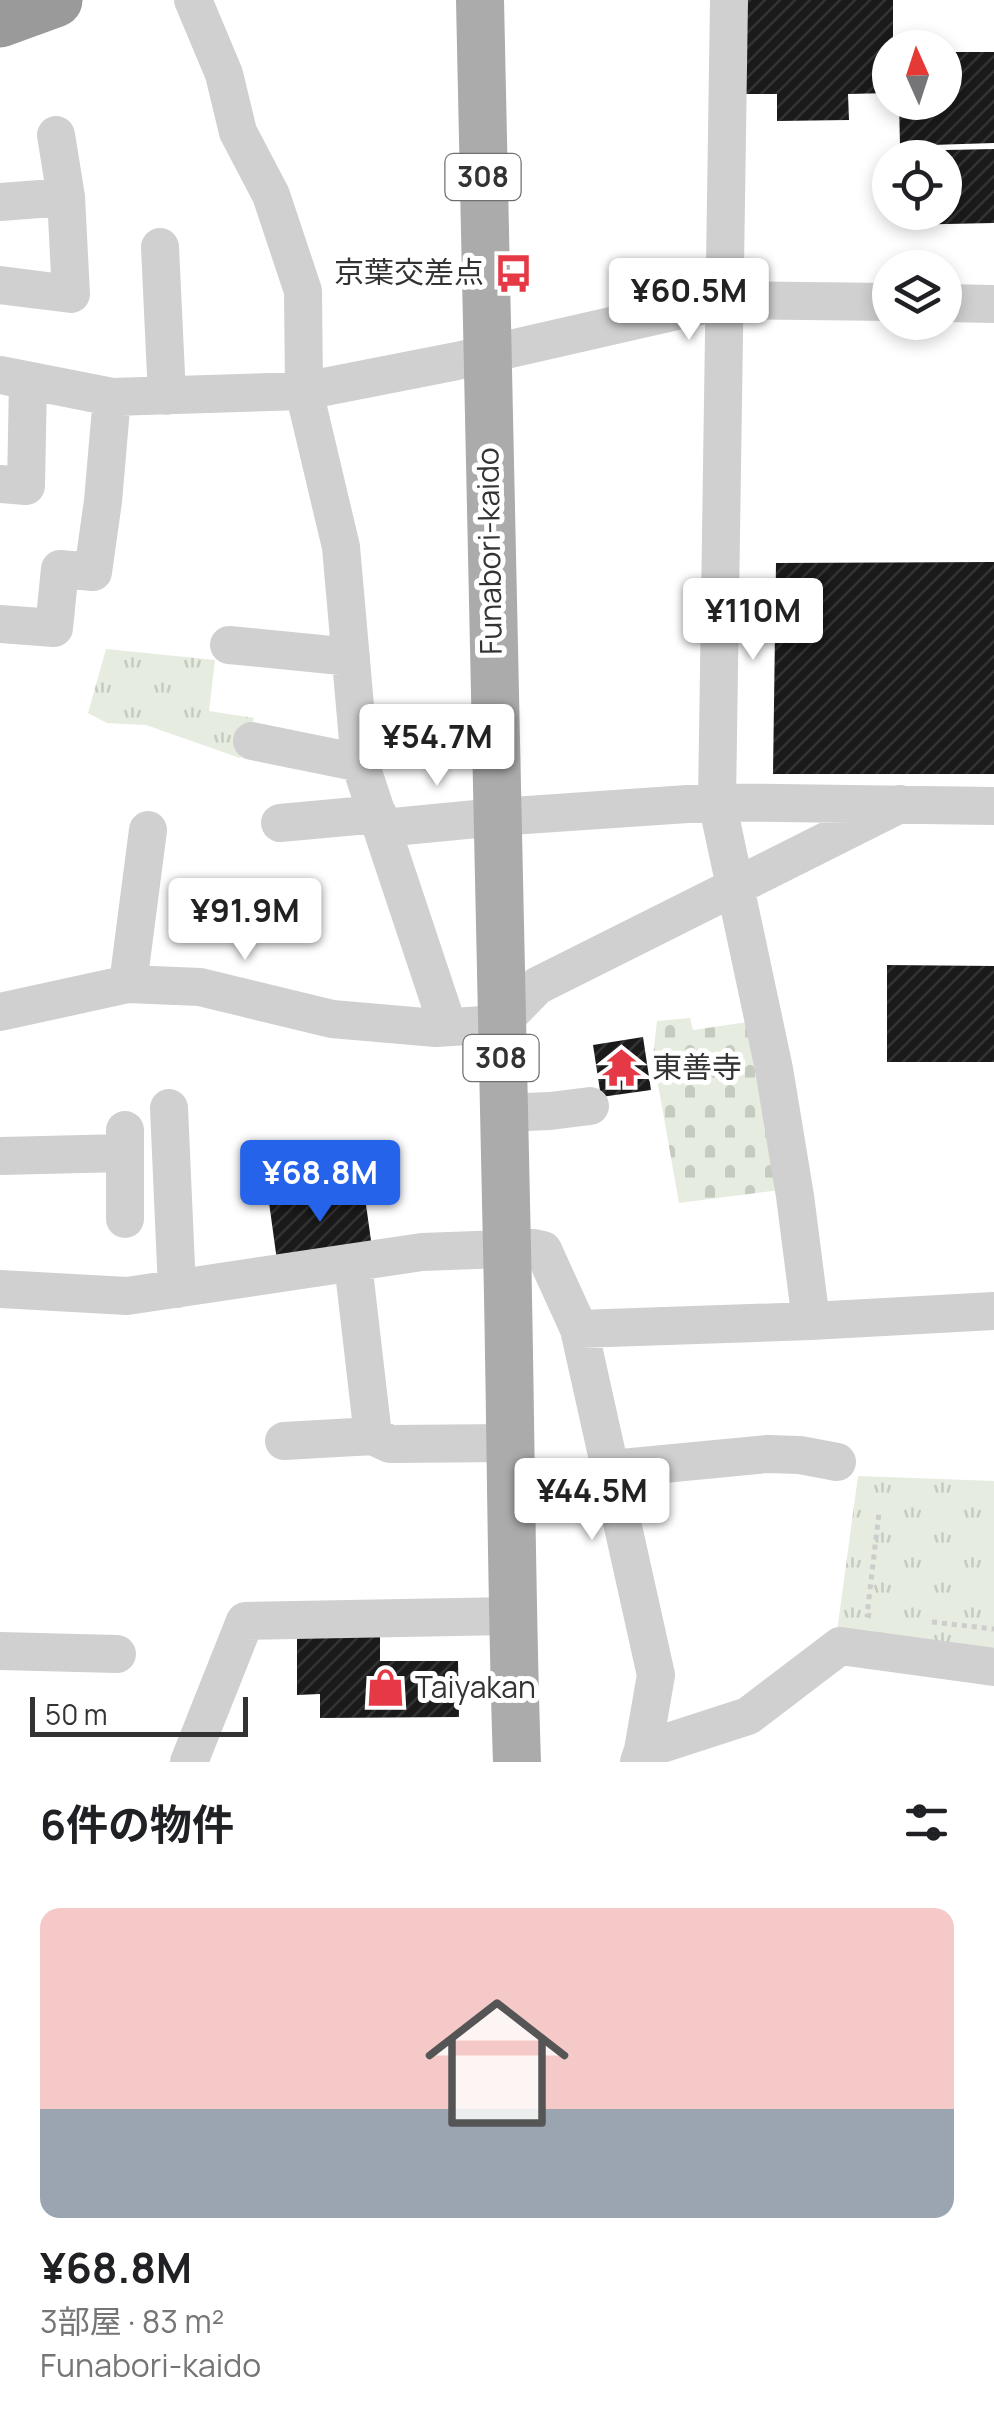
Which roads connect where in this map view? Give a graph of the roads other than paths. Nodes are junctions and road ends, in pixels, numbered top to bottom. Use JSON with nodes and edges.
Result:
{"nodes":[{"id":1,"x":55,"y":0,"type":"edge"},
{"id":2,"x":193,"y":0,"type":"edge"},
{"id":3,"x":480,"y":0,"type":"edge"},
{"id":4,"x":729,"y":0,"type":"edge"},
{"id":5,"x":0,"y":20,"type":"edge"},
{"id":6,"x":56,"y":136,"type":"dead end"},
{"id":7,"x":66,"y":198,"type":"junction"},
{"id":8,"x":0,"y":202,"type":"edge"},
{"id":9,"x":160,"y":247,"type":"dead end"},
{"id":10,"x":0,"y":285,"type":"edge"},
{"id":11,"x":725,"y":300,"type":"junction"},
{"id":12,"x":872,"y":302,"type":"edge"},
{"id":13,"x":962,"y":303,"type":"edge"},
{"id":14,"x":994,"y":304,"type":"edge"},
{"id":15,"x":486,"y":354,"type":"junction"},
{"id":16,"x":14,"y":378,"type":"edge"},
{"id":17,"x":304,"y":391,"type":"junction"},
{"id":18,"x":167,"y":396,"type":"junction"},
{"id":19,"x":112,"y":397,"type":"junction"},
{"id":20,"x":0,"y":484,"type":"edge"},
{"id":21,"x":0,"y":624,"type":"edge"},
{"id":22,"x":229,"y":645,"type":"dead end"},
{"id":23,"x":351,"y":657,"type":"junction"},
{"id":24,"x":252,"y":741,"type":"dead end"},
{"id":25,"x":360,"y":763,"type":"junction"},
{"id":26,"x":717,"y":802,"type":"junction"},
{"id":27,"x":900,"y":804,"type":"junction"},
{"id":28,"x":994,"y":806,"type":"edge"},
{"id":29,"x":497,"y":817,"type":"junction"},
{"id":30,"x":380,"y":821,"type":"junction"},
{"id":31,"x":280,"y":824,"type":"dead end"},
{"id":32,"x":148,"y":830,"type":"dead end"},
{"id":33,"x":734,"y":888,"type":"junction"},
{"id":34,"x":128,"y":984,"type":"junction"},
{"id":35,"x":0,"y":1012,"type":"edge"},
{"id":36,"x":500,"y":1024,"type":"junction"},
{"id":37,"x":448,"y":1028,"type":"junction"},
{"id":38,"x":590,"y":1106,"type":"dead end"},
{"id":39,"x":169,"y":1108,"type":"dead end"},
{"id":40,"x":503,"y":1113,"type":"junction"},
{"id":41,"x":0,"y":1156,"type":"edge"},
{"id":42,"x":125,"y":1219,"type":"dead end"},
{"id":43,"x":507,"y":1248,"type":"junction"},
{"id":44,"x":354,"y":1262,"type":"junction"},
{"id":45,"x":0,"y":1289,"type":"edge"},
{"id":46,"x":177,"y":1289,"type":"junction"},
{"id":47,"x":994,"y":1311,"type":"edge"},
{"id":48,"x":812,"y":1321,"type":"junction"},
{"id":49,"x":579,"y":1329,"type":"junction"},
{"id":50,"x":373,"y":1436,"type":"junction"},
{"id":51,"x":284,"y":1441,"type":"dead end"},
{"id":52,"x":510,"y":1443,"type":"junction"},
{"id":53,"x":837,"y":1462,"type":"dead end"},
{"id":54,"x":610,"y":1469,"type":"junction"},
{"id":55,"x":512,"y":1616,"type":"junction"},
{"id":56,"x":0,"y":1650,"type":"edge"},
{"id":57,"x":118,"y":1654,"type":"dead end"},
{"id":58,"x":994,"y":1667,"type":"edge"},
{"id":59,"x":641,"y":1756,"type":"edge"},
{"id":60,"x":189,"y":1762,"type":"edge"},
{"id":61,"x":517,"y":1762,"type":"edge"}],
"edges":[{"from":1,"to":5,"type":"highway"},
{"from":2,"to":17,"type":"street"},
{"from":3,"to":15,"type":"main road","name":"Funabori-kaido","number":"308"},
{"from":4,"to":11,"type":"street"},
{"from":6,"to":7,"type":"street"},
{"from":7,"to":8,"type":"street"},
{"from":7,"to":10,"type":"street"},
{"from":9,"to":18,"type":"street"},
{"from":11,"to":12,"type":"street"},
{"from":11,"to":15,"type":"street"},
{"from":11,"to":26,"type":"street"},
{"from":13,"to":14,"type":"street"},
{"from":15,"to":17,"type":"street"},
{"from":15,"to":29,"type":"main road","name":"Funabori-kaido","number":"308"},
{"from":16,"to":19,"type":"street"},
{"from":16,"to":20,"type":"street"},
{"from":17,"to":18,"type":"street"},
{"from":17,"to":23,"type":"street"},
{"from":18,"to":19,"type":"street"},
{"from":19,"to":21,"type":"street"},
{"from":22,"to":23,"type":"street"},
{"from":23,"to":25,"type":"street"},
{"from":24,"to":25,"type":"street"},
{"from":25,"to":30,"type":"street"},
{"from":26,"to":27,"type":"street"},
{"from":26,"to":29,"type":"street"},
{"from":26,"to":33,"type":"street"},
{"from":27,"to":28,"type":"street"},
{"from":27,"to":33,"type":"street"},
{"from":29,"to":30,"type":"street"},
{"from":29,"to":36,"type":"main road","name":"Funabori-kaido","number":"308"},
{"from":30,"to":31,"type":"street"},
{"from":30,"to":37,"type":"street"},
{"from":32,"to":34,"type":"street"},
{"from":33,"to":36,"type":"street"},
{"from":33,"to":48,"type":"street"},
{"from":34,"to":35,"type":"street"},
{"from":34,"to":37,"type":"street"},
{"from":36,"to":37,"type":"street"},
{"from":36,"to":40,"type":"main road","name":"Funabori-kaido","number":"308"},
{"from":38,"to":40,"type":"street"},
{"from":39,"to":46,"type":"street"},
{"from":40,"to":43,"type":"main road","name":"Funabori-kaido","number":"308"},
{"from":41,"to":42,"type":"street"},
{"from":43,"to":44,"type":"street"},
{"from":43,"to":49,"type":"street"},
{"from":43,"to":52,"type":"main road","name":"Funabori-kaido","number":"308"},
{"from":44,"to":46,"type":"street"},
{"from":44,"to":50,"type":"street"},
{"from":45,"to":46,"type":"street"},
{"from":47,"to":48,"type":"street"},
{"from":48,"to":49,"type":"street"},
{"from":49,"to":54,"type":"street"},
{"from":50,"to":51,"type":"street"},
{"from":50,"to":52,"type":"street"},
{"from":52,"to":55,"type":"main road","name":"Funabori-kaido","number":"308"},
{"from":53,"to":54,"type":"street"},
{"from":54,"to":59,"type":"street"},
{"from":55,"to":60,"type":"street"},
{"from":55,"to":61,"type":"main road","name":"Funabori-kaido","number":"308"},
{"from":56,"to":57,"type":"street"},
{"from":58,"to":59,"type":"street"}]}
